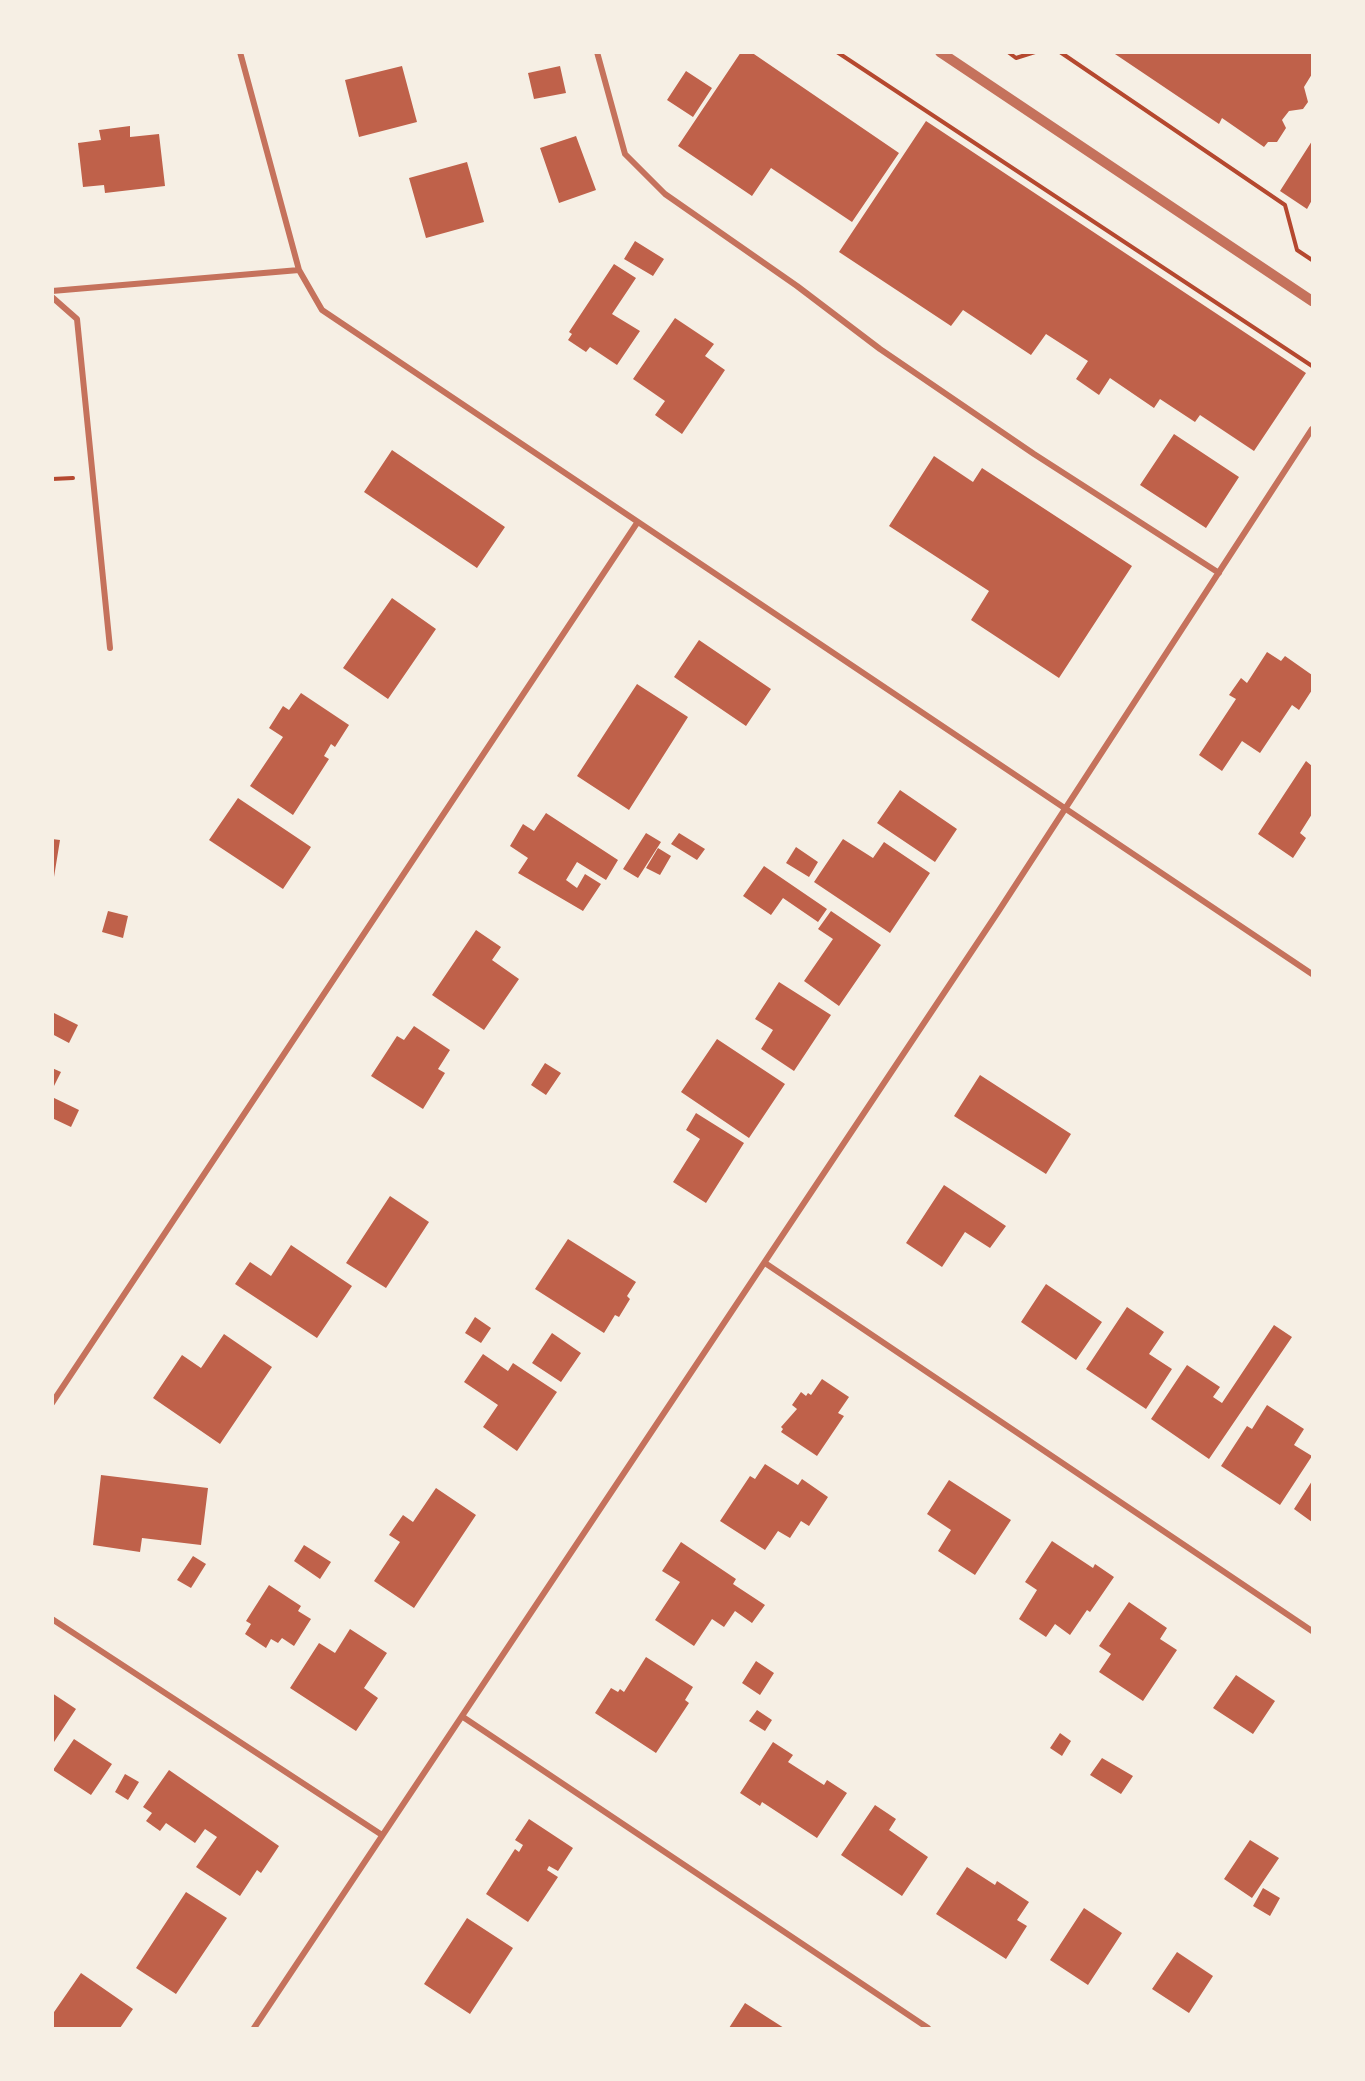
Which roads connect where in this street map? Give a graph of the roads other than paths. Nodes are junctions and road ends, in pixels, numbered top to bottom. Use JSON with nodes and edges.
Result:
{"nodes":[{"id":1,"x":240,"y":52,"type":"edge"},
{"id":2,"x":597,"y":52,"type":"edge"},
{"id":3,"x":940,"y":52,"type":"edge"},
{"id":4,"x":299,"y":270,"type":"junction"},
{"id":5,"x":52,"y":291,"type":"edge"},
{"id":6,"x":52,"y":297,"type":"edge"},
{"id":7,"x":1312,"y":301,"type":"edge"},
{"id":8,"x":1312,"y":429,"type":"edge"},
{"id":9,"x":637,"y":524,"type":"junction"},
{"id":10,"x":1219,"y":573,"type":"junction"},
{"id":11,"x":110,"y":648,"type":"dead end"},
{"id":12,"x":1066,"y":809,"type":"junction"},
{"id":13,"x":1312,"y":974,"type":"edge"},
{"id":14,"x":765,"y":1263,"type":"junction"},
{"id":15,"x":52,"y":1402,"type":"edge"},
{"id":16,"x":52,"y":1619,"type":"edge"},
{"id":17,"x":1312,"y":1631,"type":"edge"},
{"id":18,"x":463,"y":1717,"type":"junction"},
{"id":19,"x":382,"y":1835,"type":"junction"},
{"id":20,"x":254,"y":2028,"type":"edge"},
{"id":21,"x":928,"y":2028,"type":"edge"}],
"edges":[{"from":1,"to":4,"type":"street"},
{"from":2,"to":10,"type":"street"},
{"from":3,"to":7,"type":"street"},
{"from":4,"to":5,"type":"street"},
{"from":4,"to":9,"type":"street"},
{"from":6,"to":11,"type":"street"},
{"from":8,"to":10,"type":"street"},
{"from":9,"to":12,"type":"street"},
{"from":9,"to":15,"type":"street"},
{"from":10,"to":12,"type":"street"},
{"from":12,"to":13,"type":"street"},
{"from":12,"to":14,"type":"street"},
{"from":14,"to":17,"type":"street"},
{"from":14,"to":18,"type":"street"},
{"from":16,"to":19,"type":"street"},
{"from":18,"to":19,"type":"street"},
{"from":18,"to":21,"type":"street"},
{"from":19,"to":20,"type":"street"}]}
